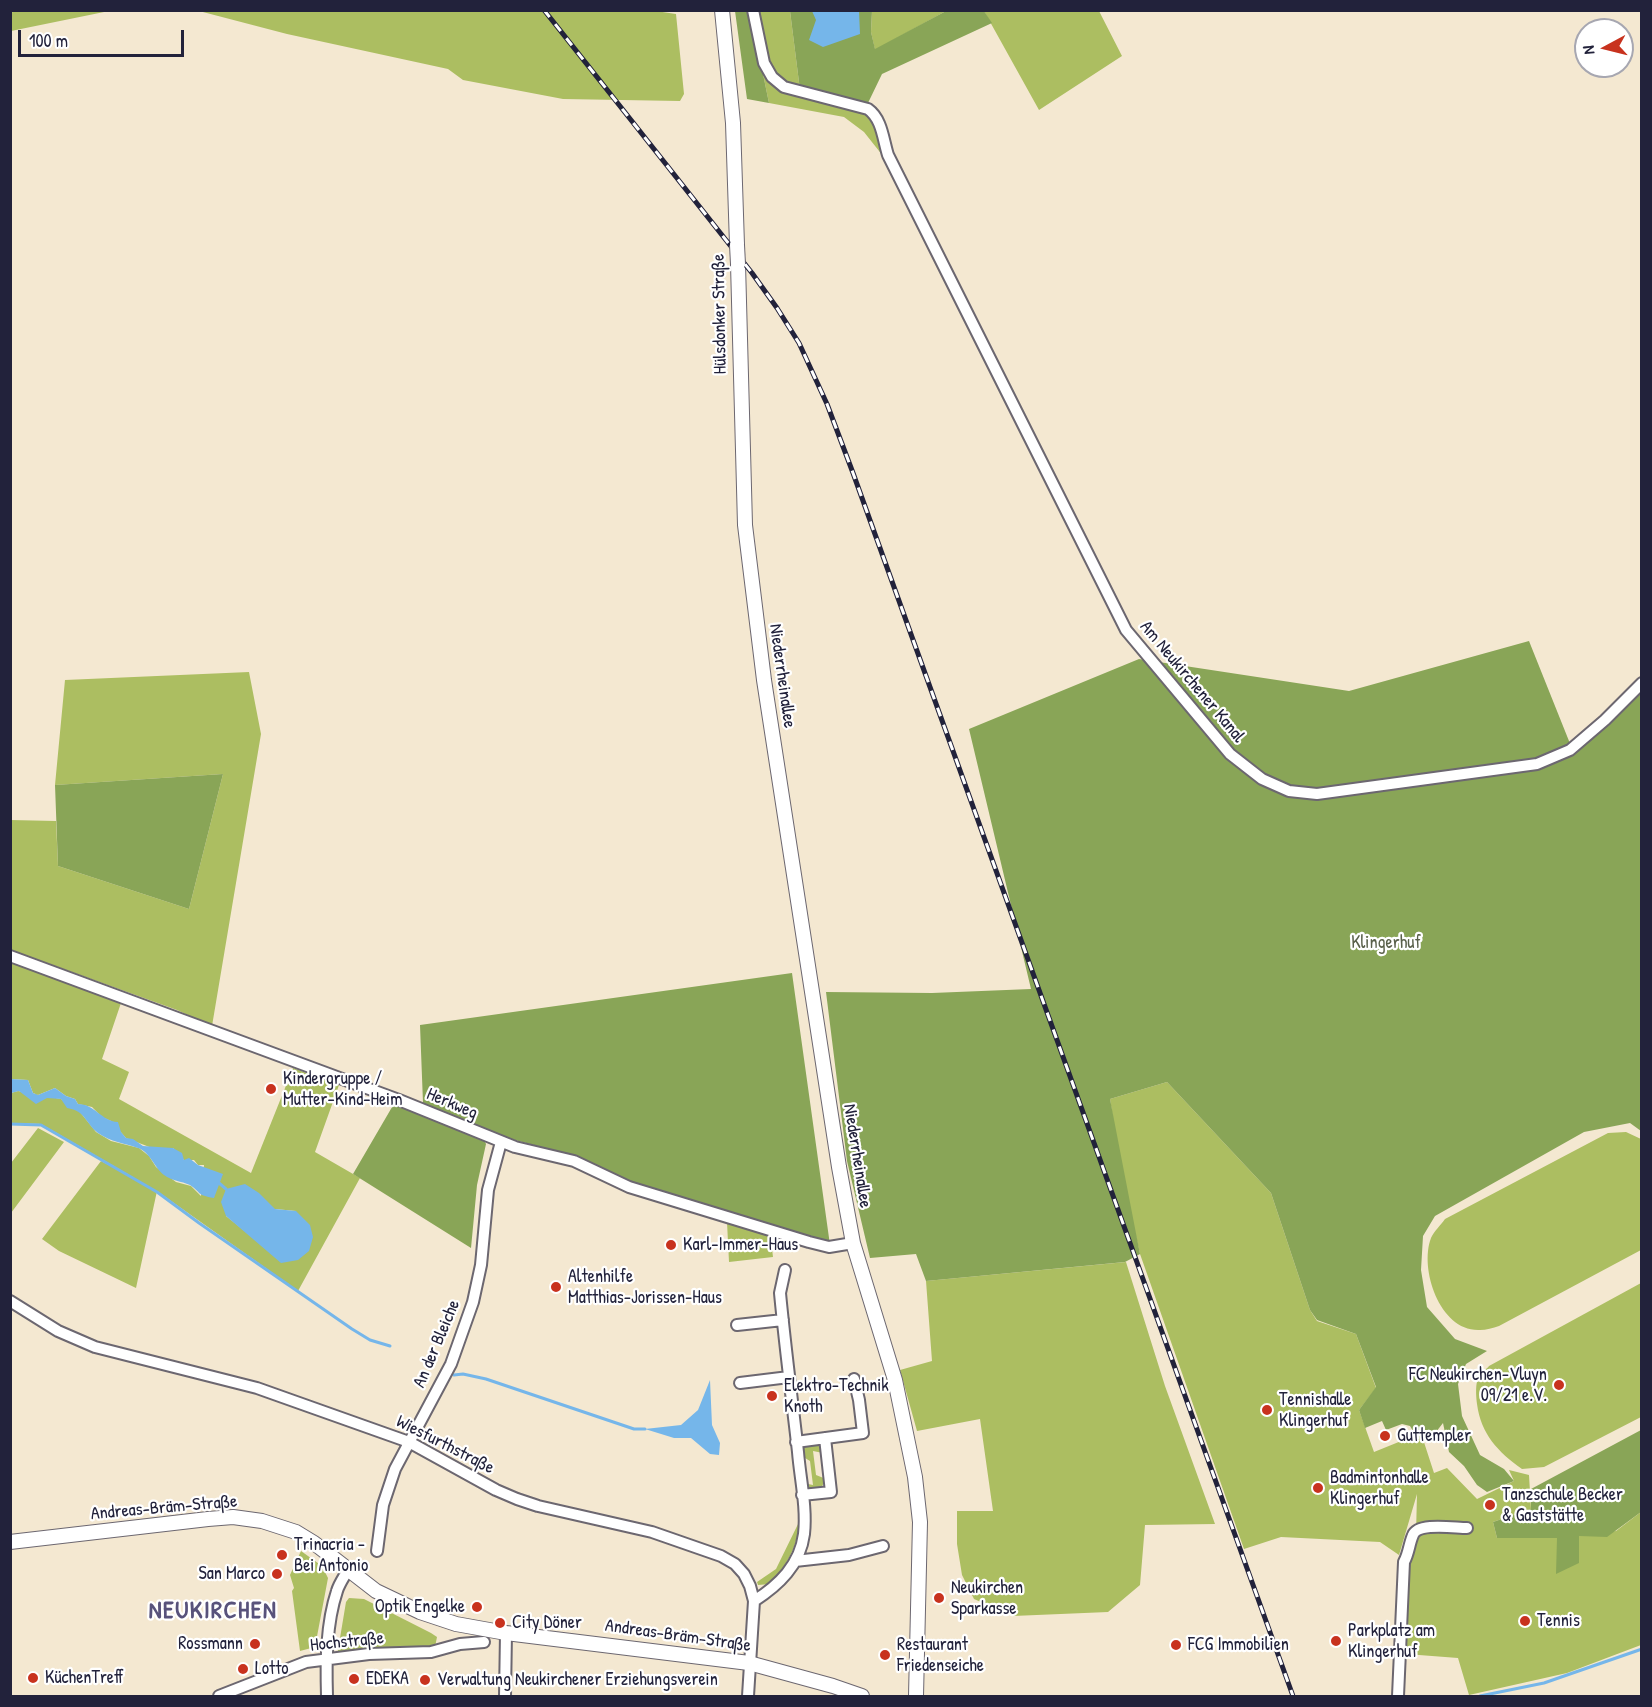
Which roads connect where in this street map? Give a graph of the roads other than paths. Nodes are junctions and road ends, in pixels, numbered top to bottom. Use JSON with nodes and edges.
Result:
{"nodes":[{"id":1,"x":722,"y":10,"type":"edge"},
{"id":2,"x":753,"y":10,"type":"edge"},
{"id":3,"x":755,"y":617,"type":"joint"},
{"id":4,"x":1641,"y":683,"type":"edge"},
{"id":5,"x":10,"y":956,"type":"edge"},
{"id":6,"x":501,"y":1142,"type":"junction"},
{"id":7,"x":853,"y":1243,"type":"junction"},
{"id":8,"x":785,"y":1270,"type":"dead end"},
{"id":9,"x":10,"y":1301,"type":"edge"},
{"id":10,"x":783,"y":1320,"type":"junction"},
{"id":11,"x":737,"y":1325,"type":"dead end"},
{"id":12,"x":789,"y":1377,"type":"junction"},
{"id":13,"x":854,"y":1379,"type":"dead end"},
{"id":14,"x":740,"y":1383,"type":"dead end"},
{"id":15,"x":825,"y":1438,"type":"junction"},
{"id":16,"x":409,"y":1442,"type":"junction"},
{"id":17,"x":796,"y":1442,"type":"junction"},
{"id":18,"x":802,"y":1495,"type":"junction"},
{"id":19,"x":1467,"y":1528,"type":"dead end"},
{"id":20,"x":10,"y":1542,"type":"edge"},
{"id":21,"x":883,"y":1546,"type":"dead end"},
{"id":22,"x":377,"y":1551,"type":"dead end"},
{"id":23,"x":795,"y":1561,"type":"junction"},
{"id":24,"x":348,"y":1570,"type":"junction"},
{"id":25,"x":754,"y":1601,"type":"junction"},
{"id":26,"x":506,"y":1633,"type":"junction"},
{"id":27,"x":484,"y":1642,"type":"dead end"},
{"id":28,"x":326,"y":1659,"type":"junction"},
{"id":29,"x":749,"y":1663,"type":"junction"},
{"id":30,"x":219,"y":1696,"type":"edge"},
{"id":31,"x":327,"y":1696,"type":"edge"},
{"id":32,"x":505,"y":1696,"type":"edge"},
{"id":33,"x":748,"y":1696,"type":"edge"},
{"id":34,"x":862,"y":1696,"type":"edge"},
{"id":35,"x":916,"y":1696,"type":"edge"},
{"id":36,"x":1398,"y":1696,"type":"edge"}],
"edges":[{"from":1,"to":3,"type":"main road","name":"Hülsdonker Straße","bridge":true},
{"from":2,"to":4,"type":"street","name":"Am Neukirchener Kanal"},
{"from":3,"to":7,"type":"main road","name":"Niederrheinallee"},
{"from":5,"to":6,"type":"street","name":"Herkweg"},
{"from":6,"to":7,"type":"street","name":"Herkweg"},
{"from":6,"to":16,"type":"street","name":"An der Bleiche"},
{"from":7,"to":35,"type":"main road","name":"Niederrheinallee"},
{"from":8,"to":10,"type":"street"},
{"from":9,"to":16,"type":"street","name":"Wiesfurthstraße"},
{"from":10,"to":11,"type":"street"},
{"from":10,"to":12,"type":"street"},
{"from":12,"to":14,"type":"street"},
{"from":12,"to":17,"type":"street"},
{"from":13,"to":15,"type":"street"},
{"from":15,"to":17,"type":"street"},
{"from":15,"to":18,"type":"street"},
{"from":16,"to":22,"type":"street","name":"An der Bleiche"},
{"from":16,"to":25,"type":"street","name":"Wiesfurthstraße"},
{"from":17,"to":18,"type":"street"},
{"from":18,"to":23,"type":"street"},
{"from":19,"to":36,"type":"street"},
{"from":20,"to":24,"type":"main road","name":"Andreas-Bräm-Straße"},
{"from":21,"to":23,"type":"street"},
{"from":23,"to":25,"type":"street"},
{"from":24,"to":26,"type":"main road","name":"Andreas-Bräm-Straße"},
{"from":24,"to":28,"type":"street"},
{"from":25,"to":29,"type":"street","name":"Wiesfurthstraße"},
{"from":26,"to":29,"type":"main road","name":"Andreas-Bräm-Straße"},
{"from":26,"to":32,"type":"street"},
{"from":27,"to":28,"type":"street","name":"Hochstraße"},
{"from":28,"to":30,"type":"street","name":"Hochstraße"},
{"from":28,"to":31,"type":"street"},
{"from":29,"to":33,"type":"street","name":"Wiesfurthstraße"},
{"from":29,"to":34,"type":"main road","name":"Andreas-Bräm-Straße"}]}
